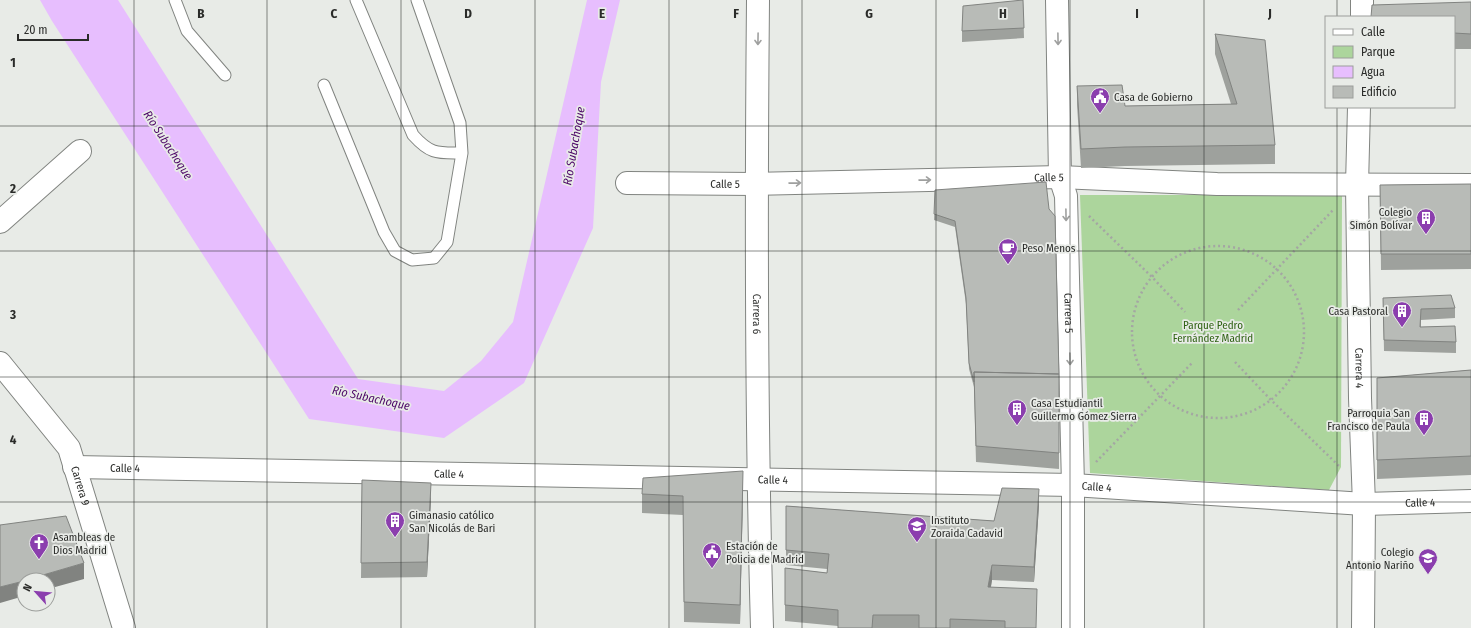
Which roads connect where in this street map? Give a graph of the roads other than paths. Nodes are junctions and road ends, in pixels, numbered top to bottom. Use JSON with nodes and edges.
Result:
{"nodes":[{"id":1,"x":175,"y":0,"type":"edge"},
{"id":2,"x":356,"y":0,"type":"edge"},
{"id":3,"x":417,"y":0,"type":"edge"},
{"id":4,"x":758,"y":0,"type":"edge"},
{"id":5,"x":1058,"y":0,"type":"edge"},
{"id":6,"x":1362,"y":0,"type":"edge"},
{"id":7,"x":1362,"y":16,"type":"edge"},
{"id":8,"x":225,"y":75,"type":"dead end"},
{"id":9,"x":324,"y":85,"type":"dead end"},
{"id":10,"x":1359,"y":108,"type":"edge"},
{"id":11,"x":80,"y":150,"type":"dead end"},
{"id":12,"x":462,"y":153,"type":"junction"},
{"id":13,"x":1060,"y":177,"type":"junction"},
{"id":14,"x":627,"y":183,"type":"dead end"},
{"id":15,"x":756,"y":184,"type":"junction"},
{"id":16,"x":1357,"y":185,"type":"junction"},
{"id":17,"x":1471,"y":185,"type":"edge"},
{"id":18,"x":0,"y":222,"type":"edge"},
{"id":19,"x":0,"y":363,"type":"edge"},
{"id":20,"x":74,"y":467,"type":"junction"},
{"id":21,"x":758,"y":479,"type":"junction"},
{"id":22,"x":1073,"y":485,"type":"junction"},
{"id":23,"x":1364,"y":497,"type":"junction"},
{"id":24,"x":1471,"y":501,"type":"edge"},
{"id":25,"x":124,"y":628,"type":"edge"},
{"id":26,"x":762,"y":628,"type":"edge"},
{"id":27,"x":1072,"y":628,"type":"edge"},
{"id":28,"x":1363,"y":628,"type":"edge"}],
"edges":[{"from":1,"to":8,"type":"lane"},
{"from":2,"to":12,"type":"lane"},
{"from":3,"to":12,"type":"lane"},
{"from":4,"to":15,"type":"street","name":"Carrera 6","one_way":true},
{"from":5,"to":13,"type":"street","name":"Carrera 5","one_way":true},
{"from":6,"to":7,"type":"street"},
{"from":9,"to":12,"type":"lane"},
{"from":10,"to":16,"type":"street","name":"Carrera 4"},
{"from":11,"to":18,"type":"street"},
{"from":15,"to":13,"type":"street","name":"Calle 5","one_way":true},
{"from":13,"to":16,"type":"street","name":"Calle 5"},
{"from":13,"to":22,"type":"street","name":"Carrera 5","one_way":true},
{"from":14,"to":15,"type":"street","name":"Calle 5"},
{"from":15,"to":21,"type":"street","name":"Carrera 6"},
{"from":16,"to":17,"type":"street","name":"Calle 5"},
{"from":16,"to":23,"type":"street","name":"Carrera 4"},
{"from":19,"to":20,"type":"street","name":"Carrera 9"},
{"from":20,"to":21,"type":"street","name":"Calle 4"},
{"from":20,"to":25,"type":"street","name":"Carrera 9"},
{"from":21,"to":22,"type":"street","name":"Calle 4"},
{"from":21,"to":26,"type":"street","name":"Carrera 6"},
{"from":22,"to":23,"type":"street","name":"Calle 4"},
{"from":22,"to":27,"type":"street","name":"Carrera 5"},
{"from":23,"to":24,"type":"street","name":"Calle 4"},
{"from":23,"to":28,"type":"street","name":"Carrera 4"}]}
